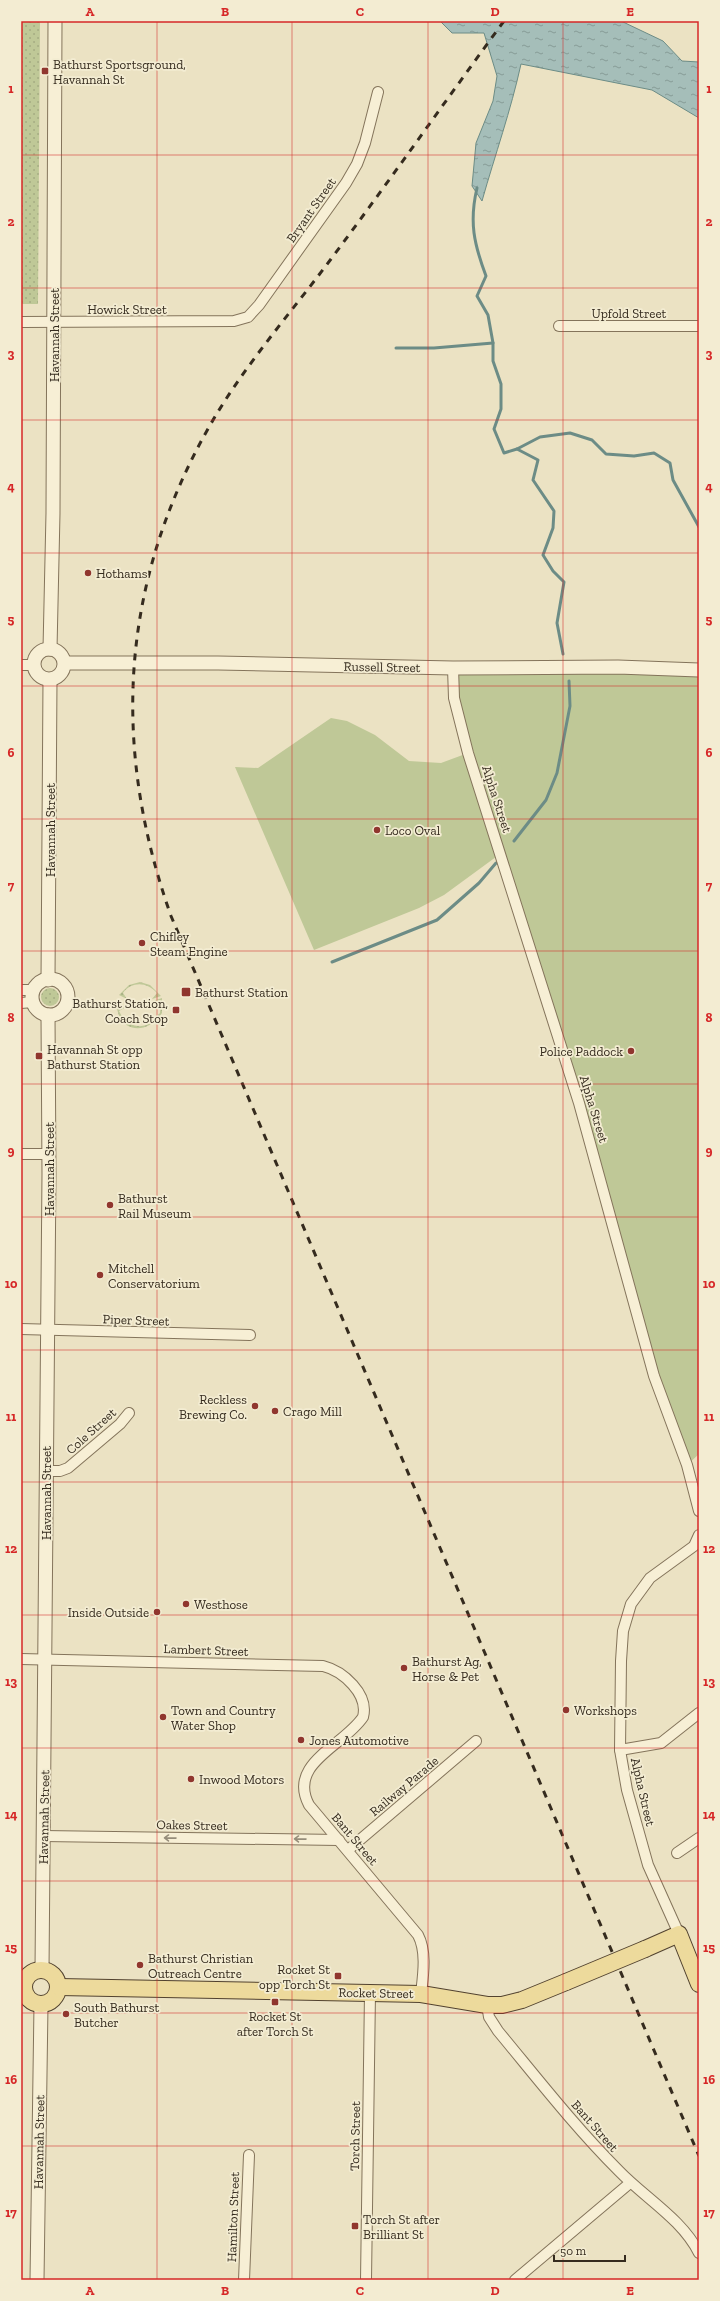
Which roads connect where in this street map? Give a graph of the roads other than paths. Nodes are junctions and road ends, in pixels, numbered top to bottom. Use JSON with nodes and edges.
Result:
{"nodes":[{"id":1,"x":55,"y":21,"type":"edge"},
{"id":2,"x":378,"y":92,"type":"dead end"},
{"id":3,"x":234,"y":321,"type":"joint"},
{"id":4,"x":21,"y":322,"type":"edge"},
{"id":5,"x":53,"y":322,"type":"junction"},
{"id":6,"x":558,"y":326,"type":"dead end"},
{"id":7,"x":699,"y":326,"type":"edge"},
{"id":8,"x":50,"y":649,"type":"junction"},
{"id":9,"x":64,"y":663,"type":"junction"},
{"id":10,"x":27,"y":665,"type":"edge"},
{"id":11,"x":453,"y":668,"type":"junction"},
{"id":12,"x":699,"y":670,"type":"edge"},
{"id":13,"x":50,"y":680,"type":"junction"},
{"id":14,"x":48,"y":980,"type":"junction"},
{"id":15,"x":27,"y":996,"type":"edge"},
{"id":16,"x":48,"y":1015,"type":"junction"},
{"id":17,"x":21,"y":1154,"type":"edge"},
{"id":18,"x":49,"y":1154,"type":"junction"},
{"id":19,"x":21,"y":1329,"type":"edge"},
{"id":20,"x":47,"y":1330,"type":"junction"},
{"id":21,"x":250,"y":1335,"type":"dead end"},
{"id":22,"x":129,"y":1413,"type":"dead end"},
{"id":23,"x":46,"y":1472,"type":"junction"},
{"id":24,"x":699,"y":1511,"type":"edge"},
{"id":25,"x":699,"y":1535,"type":"edge"},
{"id":26,"x":696,"y":1544,"type":"edge"},
{"id":27,"x":21,"y":1659,"type":"edge"},
{"id":28,"x":45,"y":1659,"type":"junction"},
{"id":29,"x":365,"y":1712,"type":"joint"},
{"id":30,"x":699,"y":1713,"type":"edge"},
{"id":31,"x":476,"y":1741,"type":"dead end"},
{"id":32,"x":620,"y":1750,"type":"junction"},
{"id":33,"x":44,"y":1836,"type":"junction"},
{"id":34,"x":699,"y":1838,"type":"edge"},
{"id":35,"x":339,"y":1840,"type":"junction"},
{"id":36,"x":348,"y":1850,"type":"junction"},
{"id":37,"x":677,"y":1853,"type":"dead end"},
{"id":38,"x":679,"y":1934,"type":"junction"},
{"id":39,"x":42,"y":1970,"type":"junction"},
{"id":40,"x":699,"y":1984,"type":"edge"},
{"id":41,"x":22,"y":1987,"type":"edge"},
{"id":42,"x":59,"y":1988,"type":"junction"},
{"id":43,"x":370,"y":1993,"type":"junction"},
{"id":44,"x":421,"y":1994,"type":"junction"},
{"id":45,"x":41,"y":2005,"type":"junction"},
{"id":46,"x":487,"y":2005,"type":"junction"},
{"id":47,"x":248,"y":2155,"type":"dead end"},
{"id":48,"x":630,"y":2183,"type":"junction"},
{"id":49,"x":699,"y":2253,"type":"edge"},
{"id":50,"x":37,"y":2280,"type":"edge"},
{"id":51,"x":244,"y":2280,"type":"edge"},
{"id":52,"x":366,"y":2280,"type":"edge"},
{"id":53,"x":516,"y":2280,"type":"edge"}],
"edges":[{"from":1,"to":5,"type":"street","name":"Havannah Street"},
{"from":2,"to":3,"type":"street","name":"Bryant Street"},
{"from":3,"to":5,"type":"street","name":"Howick Street"},
{"from":4,"to":5,"type":"street","name":"Howick Street"},
{"from":5,"to":8,"type":"street","name":"Havannah Street"},
{"from":6,"to":7,"type":"street","name":"Upfold Street"},
{"from":8,"to":9,"type":"street"},
{"from":8,"to":10,"type":"street"},
{"from":9,"to":11,"type":"street","name":"Russell Street"},
{"from":9,"to":13,"type":"street"},
{"from":10,"to":13,"type":"street"},
{"from":11,"to":12,"type":"street","name":"Russell Street"},
{"from":11,"to":24,"type":"street","name":"Alpha Street"},
{"from":13,"to":14,"type":"street","name":"Havannah Street"},
{"from":14,"to":15,"type":"street"},
{"from":14,"to":16,"type":"street"},
{"from":15,"to":16,"type":"street"},
{"from":16,"to":18,"type":"street","name":"Havannah Street"},
{"from":17,"to":18,"type":"street"},
{"from":18,"to":20,"type":"street","name":"Havannah Street"},
{"from":19,"to":20,"type":"street","name":"Piper Street"},
{"from":20,"to":21,"type":"street","name":"Piper Street"},
{"from":20,"to":23,"type":"street","name":"Havannah Street"},
{"from":22,"to":23,"type":"street","name":"Cole Street"},
{"from":23,"to":28,"type":"street","name":"Havannah Street"},
{"from":25,"to":26,"type":"street","name":"Alpha Street"},
{"from":26,"to":32,"type":"street","name":"Alpha Street"},
{"from":27,"to":28,"type":"street","name":"Lambert Street"},
{"from":28,"to":29,"type":"street","name":"Lambert Street"},
{"from":28,"to":33,"type":"street","name":"Havannah Street"},
{"from":29,"to":35,"type":"street","name":"Bant Street"},
{"from":30,"to":32,"type":"street"},
{"from":31,"to":36,"type":"street","name":"Railway Parade"},
{"from":32,"to":38,"type":"street","name":"Alpha Street"},
{"from":35,"to":33,"type":"street","name":"Oakes Street","one_way":true},
{"from":33,"to":39,"type":"street","name":"Havannah Street"},
{"from":34,"to":37,"type":"street"},
{"from":35,"to":36,"type":"street","name":"Bant Street"},
{"from":36,"to":44,"type":"street","name":"Bant Street"},
{"from":38,"to":40,"type":"main road"},
{"from":38,"to":46,"type":"main road","name":"Rocket Street","bridge":true},
{"from":39,"to":41,"type":"main road"},
{"from":39,"to":42,"type":"main road"},
{"from":41,"to":45,"type":"main road"},
{"from":42,"to":43,"type":"main road","name":"Rocket Street"},
{"from":42,"to":45,"type":"main road"},
{"from":43,"to":44,"type":"main road","name":"Rocket Street"},
{"from":43,"to":52,"type":"street","name":"Torch Street"},
{"from":44,"to":46,"type":"main road","name":"Rocket Street"},
{"from":45,"to":50,"type":"street","name":"Havannah Street"},
{"from":46,"to":48,"type":"street","name":"Bant Street"},
{"from":47,"to":51,"type":"street","name":"Hamilton Street"},
{"from":48,"to":49,"type":"street","name":"Bant Street"},
{"from":48,"to":53,"type":"street"}]}
